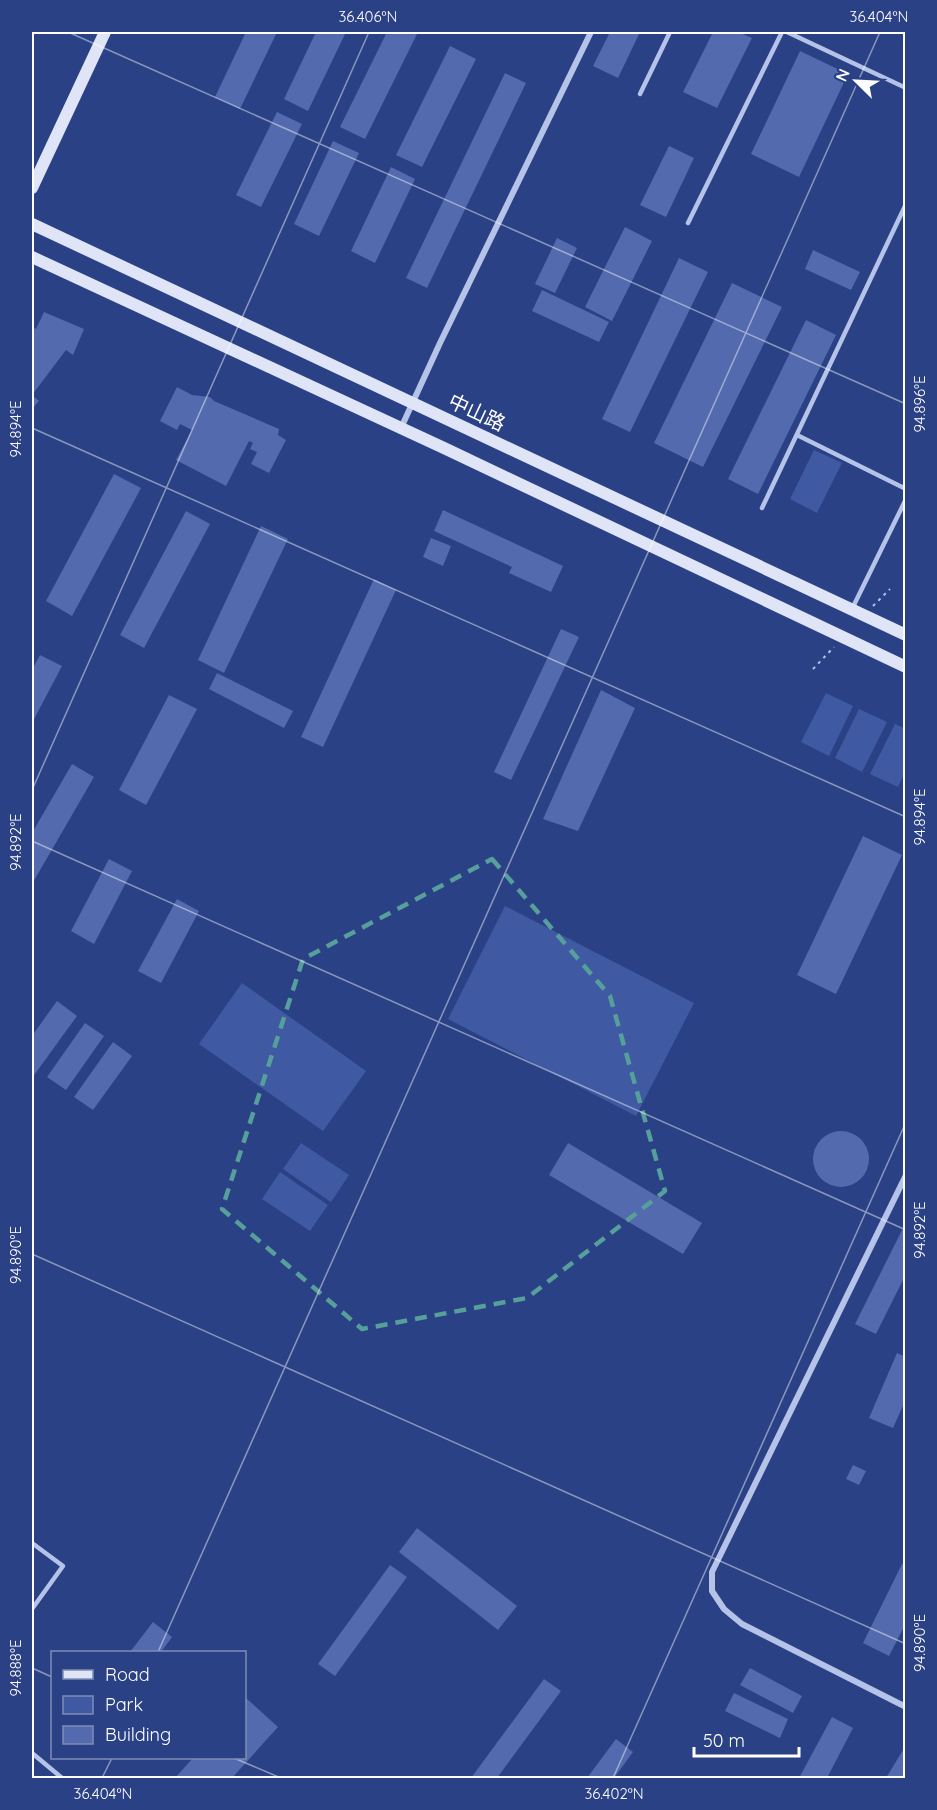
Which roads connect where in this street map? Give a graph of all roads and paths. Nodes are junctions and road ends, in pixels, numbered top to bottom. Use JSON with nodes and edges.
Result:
{"nodes":[{"id":1,"x":105,"y":32,"type":"edge"},
{"id":2,"x":591,"y":32,"type":"edge"},
{"id":3,"x":670,"y":32,"type":"edge"},
{"id":4,"x":782,"y":32,"type":"edge"},
{"id":5,"x":787,"y":32,"type":"edge"},
{"id":6,"x":906,"y":88,"type":"edge"},
{"id":7,"x":640,"y":94,"type":"dead end"},
{"id":8,"x":32,"y":188,"type":"edge"},
{"id":9,"x":906,"y":204,"type":"edge"},
{"id":10,"x":32,"y":224,"type":"edge"},
{"id":11,"x":687,"y":224,"type":"dead end"},
{"id":12,"x":32,"y":258,"type":"edge"},
{"id":13,"x":412,"y":403,"type":"junction"},
{"id":14,"x":401,"y":428,"type":"junction"},
{"id":15,"x":797,"y":435,"type":"junction"},
{"id":16,"x":906,"y":489,"type":"edge"},
{"id":17,"x":906,"y":499,"type":"edge"},
{"id":18,"x":762,"y":508,"type":"dead end"},
{"id":19,"x":852,"y":609,"type":"junction"},
{"id":20,"x":906,"y":634,"type":"edge"},
{"id":21,"x":906,"y":667,"type":"edge"},
{"id":22,"x":906,"y":1175,"type":"edge"},
{"id":23,"x":32,"y":1543,"type":"edge"},
{"id":24,"x":32,"y":1609,"type":"edge"},
{"id":25,"x":906,"y":1707,"type":"edge"},
{"id":26,"x":32,"y":1754,"type":"edge"},
{"id":27,"x":62,"y":1779,"type":"edge"}],
"edges":[{"from":1,"to":8,"type":"main road"},
{"from":2,"to":13,"type":"street"},
{"from":3,"to":7,"type":"lane"},
{"from":4,"to":11,"type":"lane"},
{"from":5,"to":6,"type":"lane"},
{"from":9,"to":15,"type":"lane"},
{"from":10,"to":13,"type":"main road","name":"中山路"},
{"from":12,"to":14,"type":"main road"},
{"from":13,"to":14,"type":"street"},
{"from":13,"to":19,"type":"main road","name":"中山路"},
{"from":14,"to":21,"type":"main road"},
{"from":15,"to":16,"type":"lane"},
{"from":15,"to":18,"type":"lane"},
{"from":17,"to":19,"type":"lane"},
{"from":19,"to":20,"type":"main road","name":"中山路"},
{"from":22,"to":25,"type":"street"},
{"from":23,"to":24,"type":"lane"},
{"from":26,"to":27,"type":"lane"}]}
